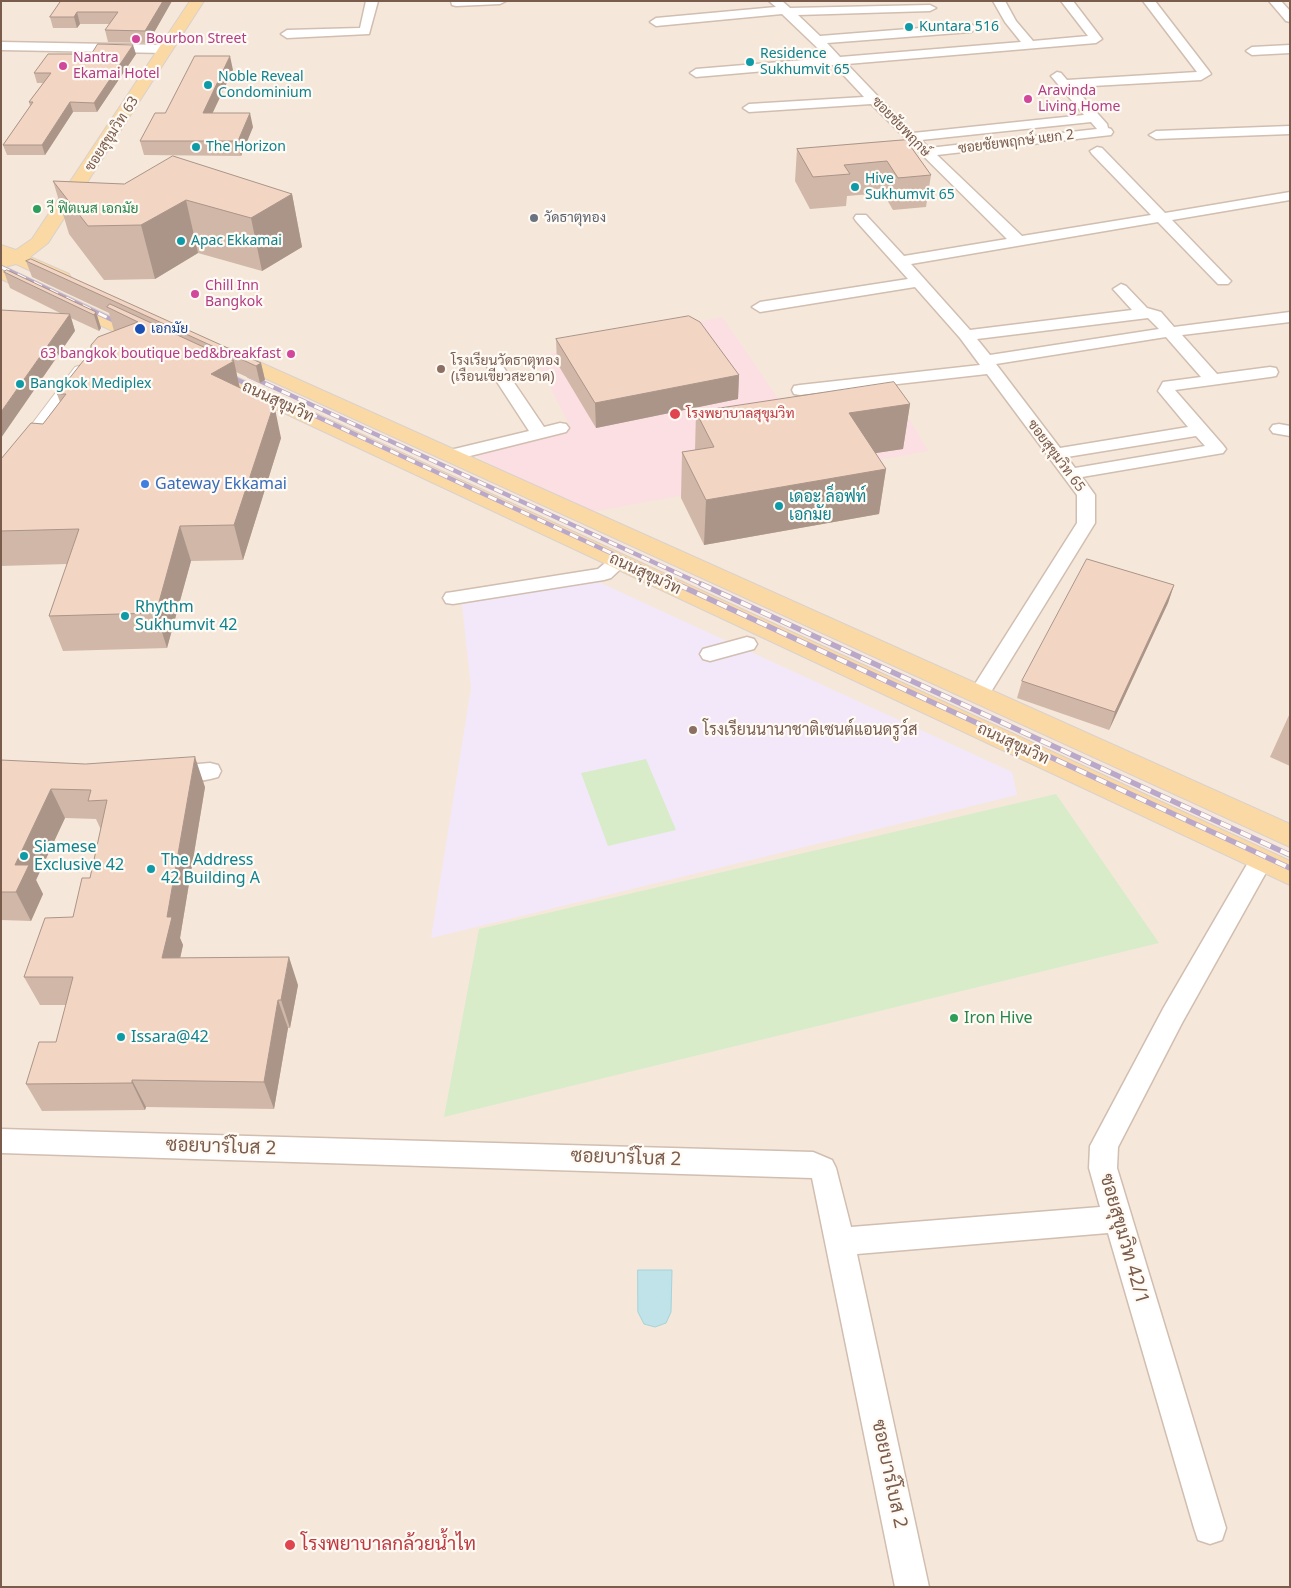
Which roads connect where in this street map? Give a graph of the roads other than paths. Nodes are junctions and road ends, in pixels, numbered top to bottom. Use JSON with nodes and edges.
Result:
{"nodes":[{"id":1,"x":197,"y":1,"type":"edge"},
{"id":2,"x":372,"y":1,"type":"edge"},
{"id":3,"x":500,"y":1,"type":"edge"},
{"id":4,"x":775,"y":1,"type":"edge"},
{"id":5,"x":999,"y":1,"type":"edge"},
{"id":6,"x":1067,"y":1,"type":"edge"},
{"id":7,"x":1149,"y":1,"type":"edge"},
{"id":8,"x":456,"y":3,"type":"dead end"},
{"id":9,"x":1281,"y":4,"type":"edge"},
{"id":10,"x":930,"y":8,"type":"dead end"},
{"id":11,"x":786,"y":11,"type":"junction"},
{"id":12,"x":1290,"y":19,"type":"edge"},
{"id":13,"x":656,"y":22,"type":"dead end"},
{"id":14,"x":971,"y":28,"type":"dead end"},
{"id":15,"x":287,"y":34,"type":"dead end"},
{"id":16,"x":816,"y":40,"type":"junction"},
{"id":17,"x":1029,"y":44,"type":"junction"},
{"id":18,"x":1,"y":46,"type":"edge"},
{"id":19,"x":166,"y":49,"type":"junction"},
{"id":20,"x":1290,"y":49,"type":"edge"},
{"id":21,"x":1252,"y":51,"type":"dead end"},
{"id":22,"x":838,"y":61,"type":"junction"},
{"id":23,"x":696,"y":73,"type":"dead end"},
{"id":24,"x":849,"y":73,"type":"junction"},
{"id":25,"x":725,"y":83,"type":"dead end"},
{"id":26,"x":875,"y":100,"type":"junction"},
{"id":27,"x":749,"y":108,"type":"dead end"},
{"id":28,"x":1094,"y":118,"type":"junction"},
{"id":29,"x":1284,"y":131,"type":"edge"},
{"id":30,"x":1156,"y":135,"type":"dead end"},
{"id":31,"x":1290,"y":142,"type":"edge"},
{"id":32,"x":918,"y":145,"type":"junction"},
{"id":33,"x":900,"y":146,"type":"edge"},
{"id":34,"x":1097,"y":151,"type":"dead end"},
{"id":35,"x":1290,"y":196,"type":"edge"},
{"id":36,"x":1158,"y":216,"type":"junction"},
{"id":37,"x":860,"y":218,"type":"dead end"},
{"id":38,"x":1017,"y":240,"type":"junction"},
{"id":39,"x":7,"y":257,"type":"edge"},
{"id":40,"x":900,"y":261,"type":"junction"},
{"id":41,"x":1,"y":272,"type":"edge"},
{"id":42,"x":1222,"y":281,"type":"dead end"},
{"id":43,"x":921,"y":282,"type":"junction"},
{"id":44,"x":80,"y":286,"type":"edge"},
{"id":45,"x":1121,"y":289,"type":"dead end"},
{"id":46,"x":760,"y":307,"type":"dead end"},
{"id":47,"x":1142,"y":312,"type":"junction"},
{"id":48,"x":138,"y":313,"type":"edge"},
{"id":49,"x":1290,"y":317,"type":"edge"},
{"id":50,"x":1170,"y":332,"type":"junction"},
{"id":51,"x":966,"y":335,"type":"junction"},
{"id":52,"x":105,"y":340,"type":"junction"},
{"id":53,"x":212,"y":346,"type":"edge"},
{"id":54,"x":162,"y":348,"type":"edge"},
{"id":55,"x":189,"y":360,"type":"edge"},
{"id":56,"x":492,"y":362,"type":"dead end"},
{"id":57,"x":988,"y":365,"type":"junction"},
{"id":58,"x":1270,"y":372,"type":"dead end"},
{"id":59,"x":1212,"y":379,"type":"junction"},
{"id":60,"x":800,"y":390,"type":"dead end"},
{"id":61,"x":560,"y":428,"type":"dead end"},
{"id":62,"x":1202,"y":430,"type":"junction"},
{"id":63,"x":540,"y":433,"type":"junction"},
{"id":64,"x":1055,"y":454,"type":"junction"},
{"id":65,"x":452,"y":455,"type":"junction"},
{"id":66,"x":1070,"y":474,"type":"junction"},
{"id":67,"x":1,"y":481,"type":"edge"},
{"id":68,"x":561,"y":505,"type":"junction"},
{"id":69,"x":537,"y":523,"type":"junction"},
{"id":70,"x":619,"y":562,"type":"junction"},
{"id":71,"x":453,"y":598,"type":"dead end"},
{"id":72,"x":747,"y":644,"type":"dead end"},
{"id":73,"x":710,"y":654,"type":"dead end"},
{"id":74,"x":979,"y":695,"type":"junction"},
{"id":75,"x":210,"y":771,"type":"dead end"},
{"id":76,"x":154,"y":774,"type":"edge"},
{"id":77,"x":1290,"y":836,"type":"edge"},
{"id":78,"x":1262,"y":860,"type":"junction"},
{"id":79,"x":1290,"y":874,"type":"edge"},
{"id":80,"x":1,"y":1141,"type":"edge"},
{"id":81,"x":1118,"y":1219,"type":"junction"},
{"id":82,"x":840,"y":1242,"type":"junction"},
{"id":83,"x":1210,"y":1528,"type":"dead end"},
{"id":84,"x":912,"y":1587,"type":"edge"}],
"edges":[{"from":1,"to":19,"type":"main road","name":"ซอยสุขุมวิท 63"},
{"from":2,"to":15,"type":"street"},
{"from":3,"to":8,"type":"street"},
{"from":4,"to":11,"type":"street"},
{"from":5,"to":17,"type":"street"},
{"from":6,"to":17,"type":"street"},
{"from":7,"to":28,"type":"street"},
{"from":9,"to":12,"type":"street"},
{"from":10,"to":11,"type":"street"},
{"from":11,"to":13,"type":"street"},
{"from":11,"to":16,"type":"street","name":"ซอยชัยพฤกษ์"},
{"from":14,"to":16,"type":"street"},
{"from":16,"to":22,"type":"street","name":"ซอยชัยพฤกษ์"},
{"from":17,"to":22,"type":"street"},
{"from":18,"to":19,"type":"street"},
{"from":19,"to":39,"type":"main road","name":"ซอยสุขุมวิท 63"},
{"from":20,"to":21,"type":"street"},
{"from":22,"to":23,"type":"street"},
{"from":22,"to":24,"type":"street","name":"ซอยชัยพฤกษ์"},
{"from":24,"to":25,"type":"street"},
{"from":24,"to":26,"type":"street","name":"ซอยชัยพฤกษ์"},
{"from":26,"to":27,"type":"street"},
{"from":26,"to":32,"type":"street","name":"ซอยชัยพฤกษ์"},
{"from":28,"to":32,"type":"street"},
{"from":28,"to":32,"type":"street","name":"ซอยชัยพฤกษ์ แยก 2"},
{"from":29,"to":30,"type":"street"},
{"from":29,"to":31,"type":"street"},
{"from":32,"to":33,"type":"street"},
{"from":32,"to":38,"type":"street","name":"ซอยชัยพฤกษ์"},
{"from":34,"to":36,"type":"street"},
{"from":35,"to":36,"type":"street"},
{"from":36,"to":38,"type":"street"},
{"from":36,"to":42,"type":"street"},
{"from":37,"to":40,"type":"street","name":"ซอยสุขุมวิท 65"},
{"from":38,"to":40,"type":"street"},
{"from":39,"to":44,"type":"main road"},
{"from":40,"to":43,"type":"street","name":"ซอยสุขุมวิท 65"},
{"from":41,"to":52,"type":"main road"},
{"from":43,"to":46,"type":"street"},
{"from":43,"to":51,"type":"street","name":"ซอยสุขุมวิท 65"},
{"from":45,"to":47,"type":"street"},
{"from":47,"to":50,"type":"street"},
{"from":47,"to":51,"type":"street"},
{"from":48,"to":52,"type":"main road"},
{"from":49,"to":50,"type":"street"},
{"from":50,"to":57,"type":"street"},
{"from":50,"to":59,"type":"street"},
{"from":51,"to":57,"type":"street","name":"ซอยสุขุมวิท 65"},
{"from":52,"to":54,"type":"main road"},
{"from":52,"to":67,"type":"street"},
{"from":53,"to":65,"type":"main road","name":"ถนนสุขุมวิท"},
{"from":55,"to":69,"type":"main road","name":"ถนนสุขุมวิท"},
{"from":56,"to":63,"type":"street"},
{"from":57,"to":60,"type":"street"},
{"from":57,"to":64,"type":"street","name":"ซอยสุขุมวิท 65"},
{"from":58,"to":59,"type":"street"},
{"from":59,"to":62,"type":"street"},
{"from":61,"to":63,"type":"street"},
{"from":62,"to":64,"type":"street"},
{"from":62,"to":66,"type":"street"},
{"from":63,"to":65,"type":"street"},
{"from":64,"to":66,"type":"street","name":"ซอยสุขุมวิท 65"},
{"from":65,"to":68,"type":"main road","name":"ถนนสุขุมวิท"},
{"from":66,"to":74,"type":"street","name":"ซอยสุขุมวิท 65"},
{"from":68,"to":69,"type":"main road"},
{"from":68,"to":74,"type":"main road","name":"ถนนสุขุมวิท"},
{"from":69,"to":70,"type":"main road","name":"ถนนสุขุมวิท"},
{"from":70,"to":71,"type":"street"},
{"from":70,"to":78,"type":"main road","name":"ถนนสุขุมวิท"},
{"from":72,"to":73,"type":"street"},
{"from":74,"to":77,"type":"main road","name":"ถนนสุขุมวิท"},
{"from":75,"to":76,"type":"street"},
{"from":78,"to":79,"type":"main road","name":"ถนนสุขุมวิท"},
{"from":78,"to":81,"type":"street","name":"ซอยสุขุมวิท 42/1"},
{"from":80,"to":82,"type":"street","name":"ซอยบาร์โบส 2"},
{"from":81,"to":82,"type":"street"},
{"from":81,"to":83,"type":"street","name":"ซอยสุขุมวิท 42/1"},
{"from":82,"to":84,"type":"street","name":"ซอยบาร์โบส 2"}]}
